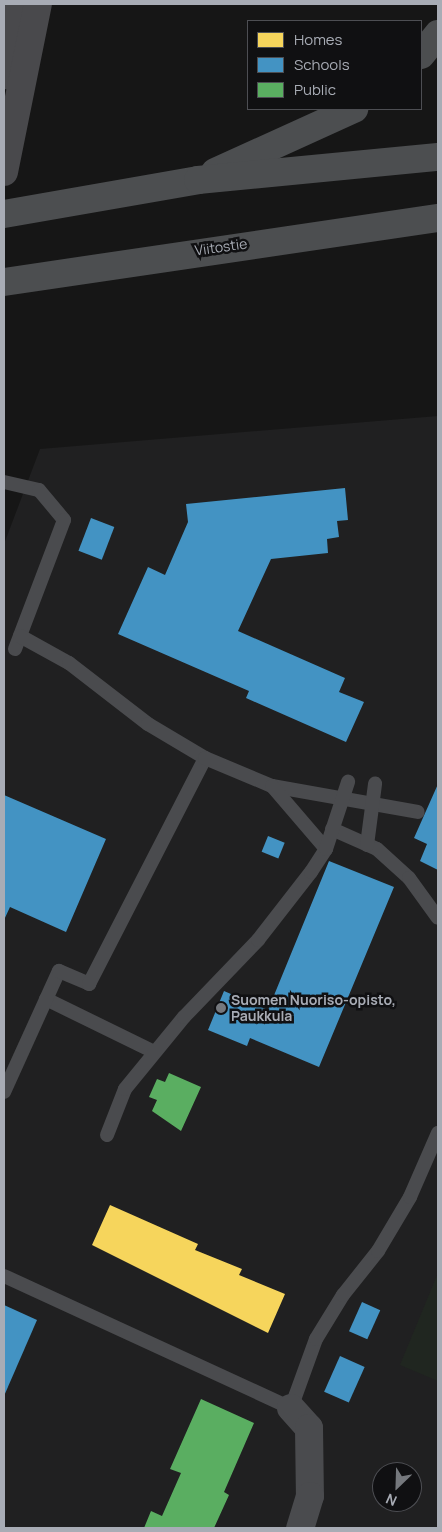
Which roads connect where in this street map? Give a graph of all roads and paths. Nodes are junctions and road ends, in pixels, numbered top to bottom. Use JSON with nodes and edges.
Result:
{"nodes":[{"id":1,"x":11,"y":4,"type":"edge"},
{"id":2,"x":38,"y":4,"type":"edge"},
{"id":3,"x":438,"y":34,"type":"edge"},
{"id":4,"x":422,"y":54,"type":"edge"},
{"id":5,"x":352,"y":110,"type":"edge"},
{"id":6,"x":6,"y":156,"type":"edge"},
{"id":7,"x":438,"y":157,"type":"edge"},
{"id":8,"x":198,"y":180,"type":"junction"},
{"id":9,"x":4,"y":214,"type":"edge"},
{"id":10,"x":438,"y":218,"type":"edge"},
{"id":11,"x":4,"y":282,"type":"edge"},
{"id":12,"x":4,"y":482,"type":"edge"},
{"id":13,"x":205,"y":758,"type":"junction"},
{"id":14,"x":348,"y":782,"type":"dead end"},
{"id":15,"x":375,"y":784,"type":"dead end"},
{"id":16,"x":272,"y":786,"type":"junction"},
{"id":17,"x":343,"y":798,"type":"junction"},
{"id":18,"x":372,"y":803,"type":"junction"},
{"id":19,"x":418,"y":812,"type":"dead end"},
{"id":20,"x":332,"y":829,"type":"junction"},
{"id":21,"x":367,"y":845,"type":"junction"},
{"id":22,"x":326,"y":849,"type":"junction"},
{"id":23,"x":438,"y":918,"type":"edge"},
{"id":24,"x":46,"y":999,"type":"junction"},
{"id":25,"x":154,"y":1052,"type":"junction"},
{"id":26,"x":4,"y":1092,"type":"edge"},
{"id":27,"x":438,"y":1132,"type":"edge"},
{"id":28,"x":107,"y":1135,"type":"dead end"},
{"id":29,"x":4,"y":1276,"type":"edge"},
{"id":30,"x":291,"y":1408,"type":"junction"},
{"id":31,"x":300,"y":1528,"type":"edge"}],
"edges":[{"from":1,"to":6,"type":"street"},
{"from":2,"to":6,"type":"street"},
{"from":3,"to":4,"type":"highway"},
{"from":5,"to":8,"type":"highway"},
{"from":7,"to":8,"type":"highway"},
{"from":8,"to":9,"type":"highway"},
{"from":10,"to":11,"type":"highway","name":"Viitostie"},
{"from":12,"to":13,"type":"lane"},
{"from":13,"to":16,"type":"lane"},
{"from":13,"to":24,"type":"lane"},
{"from":14,"to":17,"type":"lane"},
{"from":15,"to":18,"type":"lane"},
{"from":16,"to":17,"type":"lane"},
{"from":16,"to":22,"type":"lane"},
{"from":17,"to":18,"type":"lane"},
{"from":17,"to":20,"type":"lane"},
{"from":18,"to":19,"type":"lane"},
{"from":18,"to":21,"type":"lane"},
{"from":20,"to":21,"type":"lane"},
{"from":20,"to":22,"type":"lane"},
{"from":21,"to":23,"type":"lane"},
{"from":22,"to":25,"type":"lane"},
{"from":24,"to":25,"type":"lane"},
{"from":24,"to":26,"type":"lane"},
{"from":25,"to":28,"type":"lane"},
{"from":27,"to":30,"type":"lane"},
{"from":29,"to":30,"type":"lane"},
{"from":30,"to":31,"type":"street"}]}
